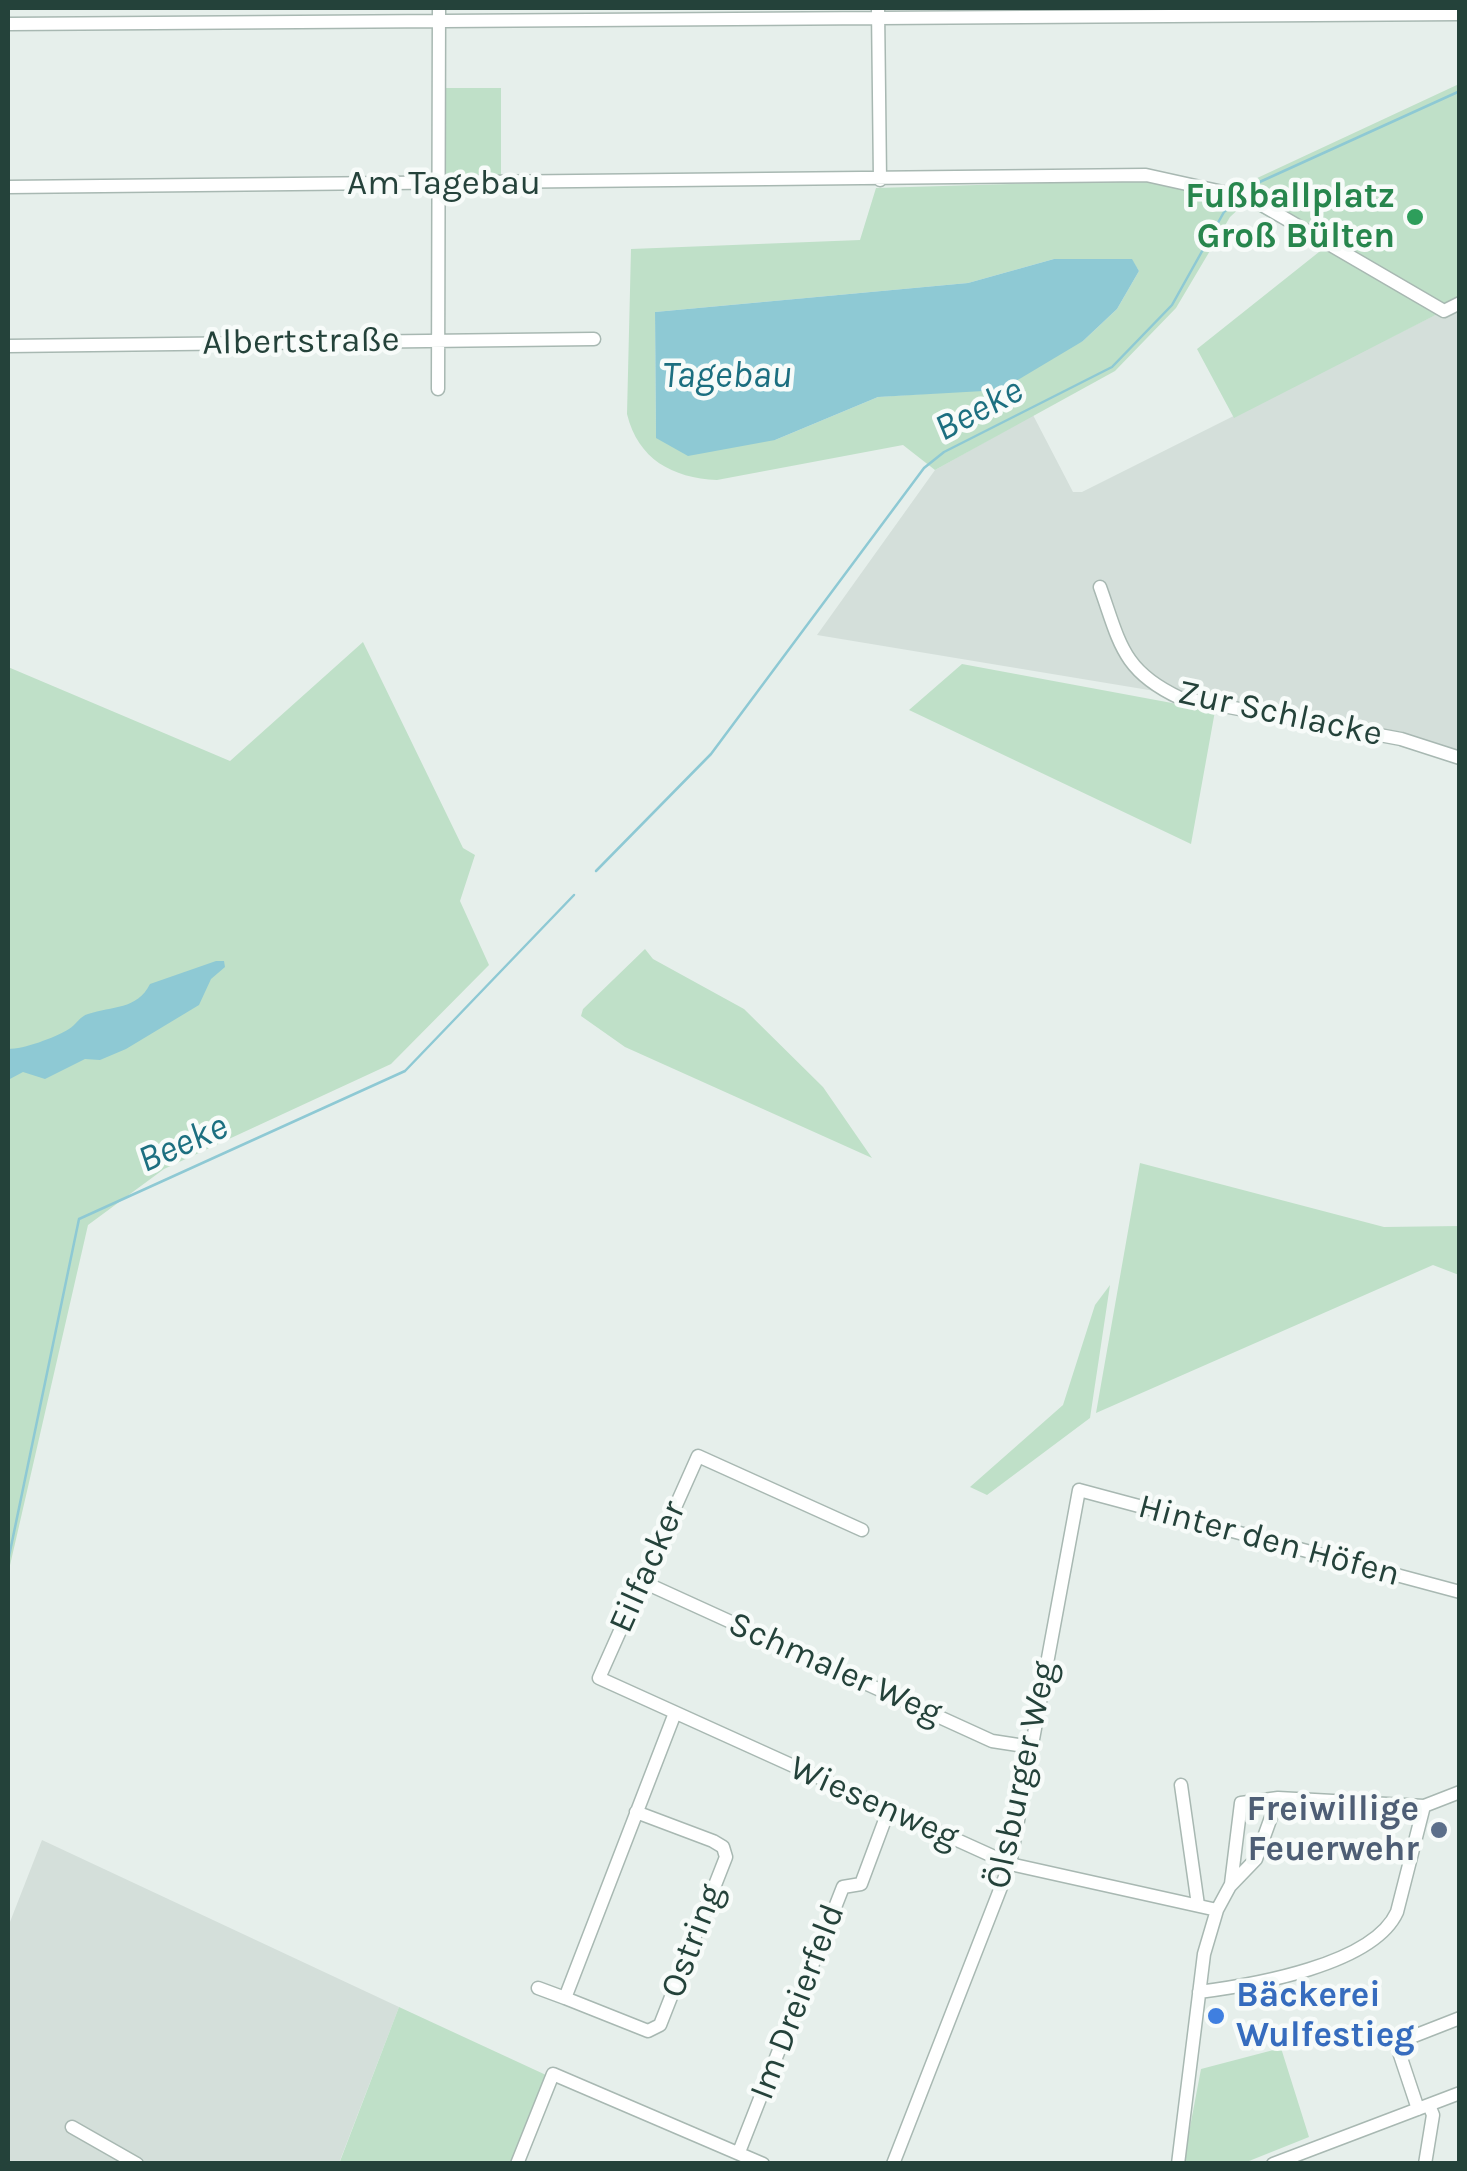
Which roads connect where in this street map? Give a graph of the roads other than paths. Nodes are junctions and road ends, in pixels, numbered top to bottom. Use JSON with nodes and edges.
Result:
{"nodes":[{"id":1,"x":878,"y":13,"type":"edge"},
{"id":2,"x":440,"y":14,"type":"edge"},
{"id":3,"x":1460,"y":14,"type":"edge"},
{"id":4,"x":8,"y":24,"type":"edge"},
{"id":5,"x":880,"y":180,"type":"junction"},
{"id":6,"x":437,"y":184,"type":"junction"},
{"id":7,"x":8,"y":187,"type":"edge"},
{"id":8,"x":1460,"y":304,"type":"edge"},
{"id":9,"x":594,"y":340,"type":"dead end"},
{"id":10,"x":440,"y":341,"type":"junction"},
{"id":11,"x":8,"y":346,"type":"edge"},
{"id":12,"x":438,"y":390,"type":"dead end"},
{"id":13,"x":1100,"y":587,"type":"dead end"},
{"id":14,"x":1460,"y":758,"type":"edge"},
{"id":15,"x":1078,"y":1490,"type":"joint"},
{"id":16,"x":862,"y":1530,"type":"dead end"},
{"id":17,"x":641,"y":1581,"type":"junction"},
{"id":18,"x":1460,"y":1592,"type":"edge"},
{"id":19,"x":599,"y":1678,"type":"joint"},
{"id":20,"x":675,"y":1713,"type":"junction"},
{"id":21,"x":1031,"y":1748,"type":"junction"},
{"id":22,"x":1180,"y":1785,"type":"dead end"},
{"id":23,"x":1460,"y":1792,"type":"edge"},
{"id":24,"x":1278,"y":1798,"type":"junction"},
{"id":25,"x":1424,"y":1806,"type":"junction"},
{"id":26,"x":889,"y":1809,"type":"junction"},
{"id":27,"x":636,"y":1812,"type":"junction"},
{"id":28,"x":1010,"y":1864,"type":"junction"},
{"id":29,"x":1230,"y":1886,"type":"junction"},
{"id":30,"x":1198,"y":1905,"type":"junction"},
{"id":31,"x":1217,"y":1910,"type":"junction"},
{"id":32,"x":538,"y":1988,"type":"dead end"},
{"id":33,"x":1199,"y":1992,"type":"junction"},
{"id":34,"x":565,"y":1998,"type":"junction"},
{"id":35,"x":1460,"y":2018,"type":"edge"},
{"id":36,"x":1460,"y":2092,"type":"edge"},
{"id":37,"x":1424,"y":2107,"type":"junction"},
{"id":38,"x":72,"y":2126,"type":"dead end"},
{"id":39,"x":739,"y":2152,"type":"junction"},
{"id":40,"x":137,"y":2164,"type":"edge"},
{"id":41,"x":518,"y":2164,"type":"edge"},
{"id":42,"x":764,"y":2164,"type":"edge"},
{"id":43,"x":893,"y":2164,"type":"edge"},
{"id":44,"x":1178,"y":2164,"type":"edge"},
{"id":45,"x":1273,"y":2164,"type":"edge"},
{"id":46,"x":1425,"y":2164,"type":"edge"}],
"edges":[{"from":1,"to":2,"type":"street"},
{"from":1,"to":3,"type":"street"},
{"from":1,"to":5,"type":"street"},
{"from":2,"to":4,"type":"street"},
{"from":2,"to":6,"type":"street"},
{"from":5,"to":6,"type":"street","name":"Am Tagebau"},
{"from":5,"to":8,"type":"street","name":"Am Tagebau"},
{"from":6,"to":7,"type":"street","name":"Am Tagebau"},
{"from":6,"to":10,"type":"street"},
{"from":9,"to":10,"type":"street","name":"Albertstraße"},
{"from":10,"to":11,"type":"street","name":"Albertstraße"},
{"from":10,"to":12,"type":"street"},
{"from":13,"to":14,"type":"street","name":"Zur Schlacke"},
{"from":15,"to":18,"type":"street","name":"Hinter den Höfen"},
{"from":15,"to":21,"type":"street","name":"Ölsburger Weg"},
{"from":16,"to":17,"type":"street","name":"Eilfacker"},
{"from":17,"to":19,"type":"street","name":"Eilfacker"},
{"from":17,"to":21,"type":"street","name":"Schmaler Weg"},
{"from":19,"to":20,"type":"street","name":"Wiesenweg"},
{"from":20,"to":26,"type":"street","name":"Wiesenweg"},
{"from":20,"to":27,"type":"street"},
{"from":21,"to":28,"type":"street","name":"Ölsburger Weg"},
{"from":22,"to":30,"type":"street"},
{"from":23,"to":25,"type":"street"},
{"from":24,"to":25,"type":"street"},
{"from":24,"to":29,"type":"street"},
{"from":24,"to":29,"type":"street"},
{"from":25,"to":33,"type":"street"},
{"from":26,"to":28,"type":"street","name":"Wiesenweg"},
{"from":26,"to":39,"type":"street","name":"Im Dreierfeld"},
{"from":27,"to":34,"type":"street"},
{"from":27,"to":34,"type":"street","name":"Ostring"},
{"from":28,"to":30,"type":"street","name":"Wiesenweg"},
{"from":28,"to":43,"type":"street","name":"Ölsburger Weg"},
{"from":29,"to":31,"type":"street"},
{"from":30,"to":31,"type":"street","name":"Wiesenweg"},
{"from":31,"to":33,"type":"street"},
{"from":32,"to":34,"type":"street","name":"Ostring"},
{"from":33,"to":44,"type":"street"},
{"from":35,"to":37,"type":"street"},
{"from":36,"to":37,"type":"street"},
{"from":37,"to":45,"type":"street"},
{"from":37,"to":46,"type":"street"},
{"from":38,"to":40,"type":"street"},
{"from":39,"to":41,"type":"street"},
{"from":39,"to":42,"type":"street"}]}
